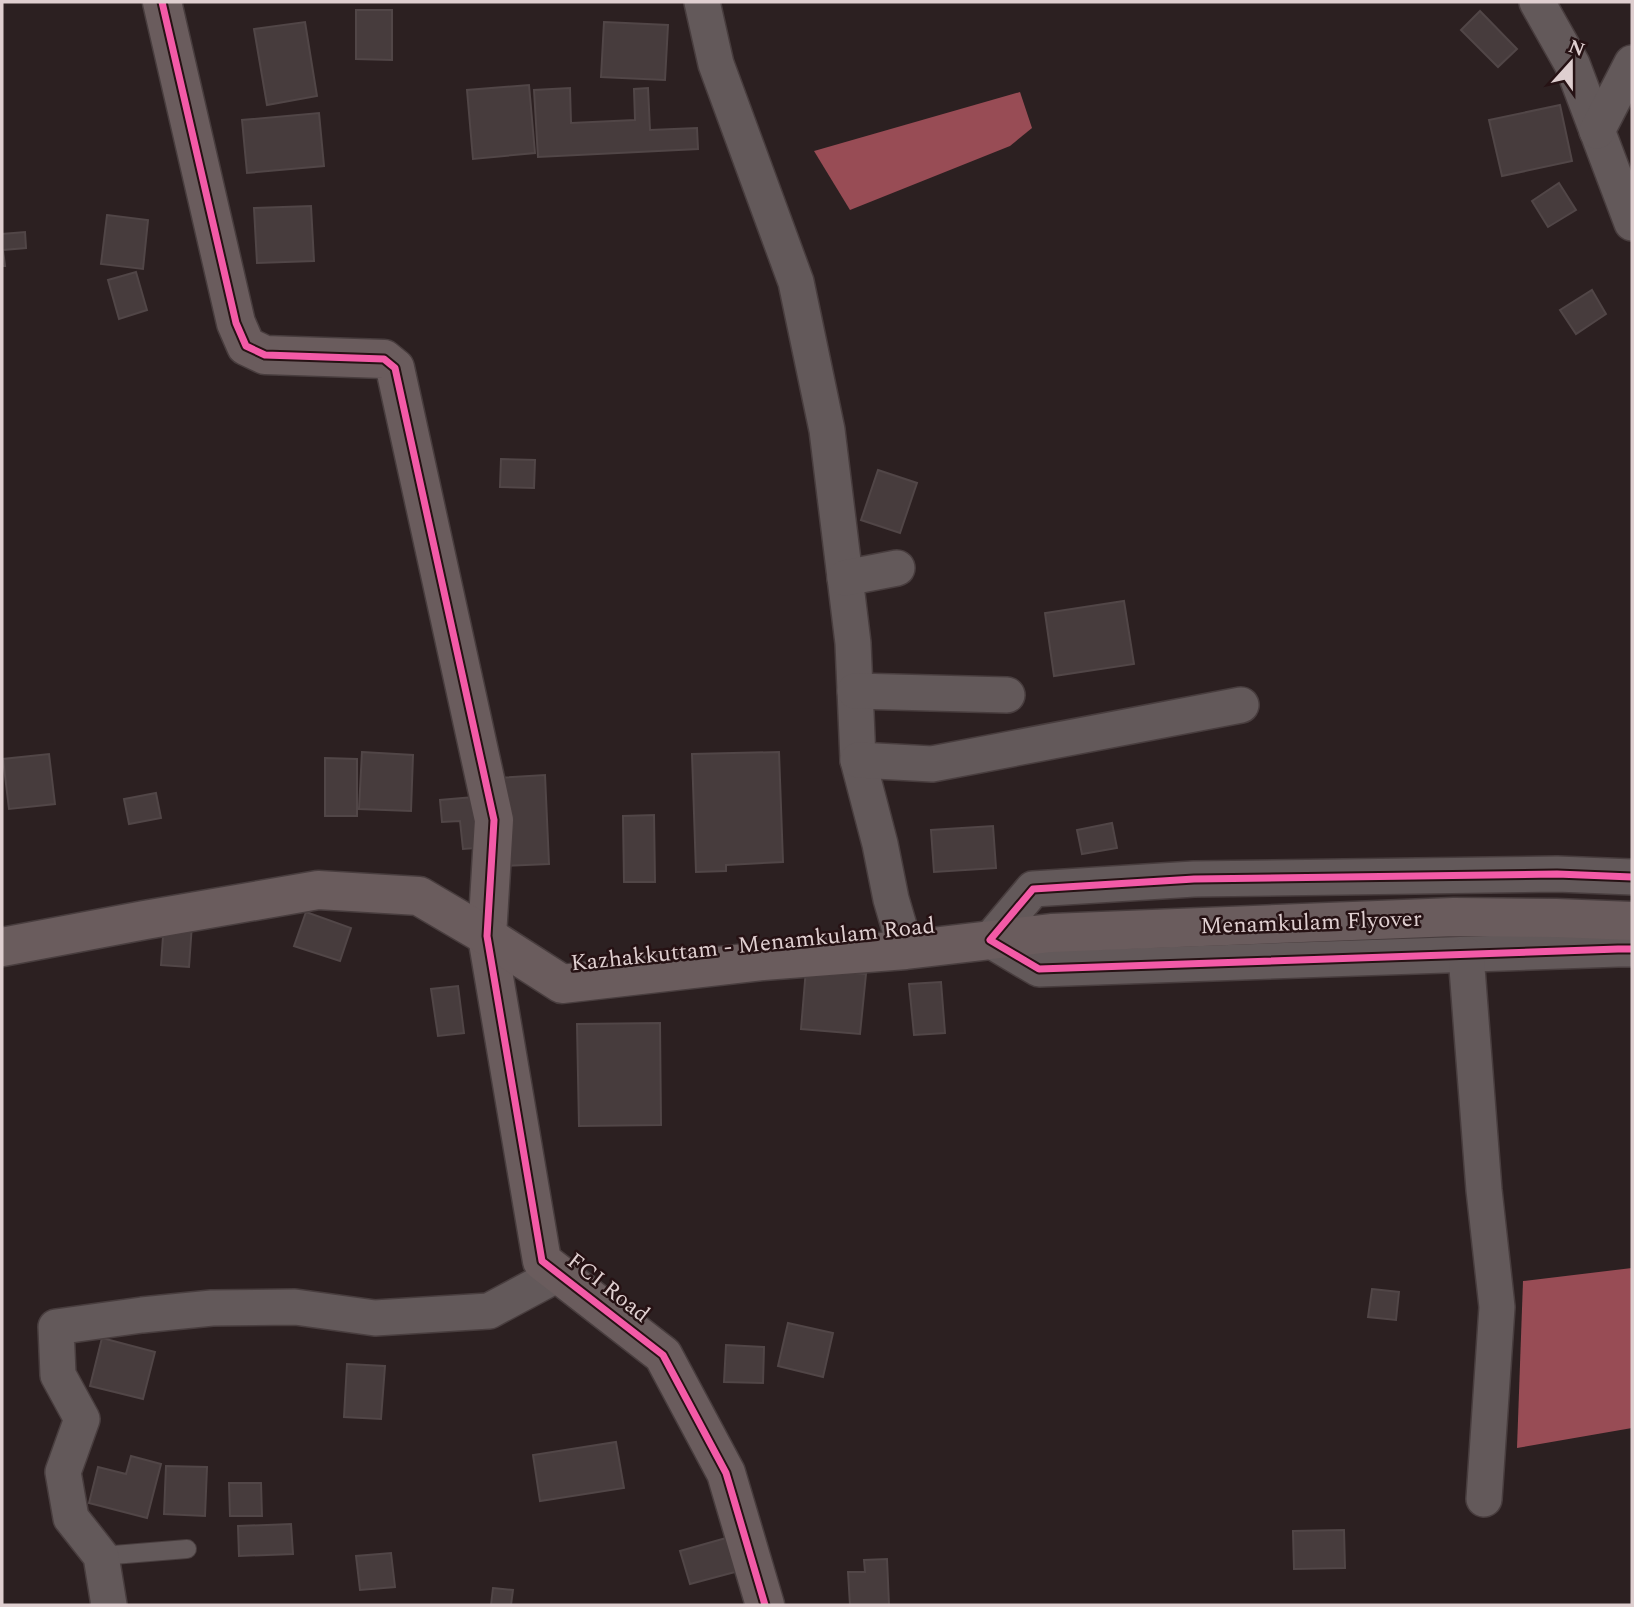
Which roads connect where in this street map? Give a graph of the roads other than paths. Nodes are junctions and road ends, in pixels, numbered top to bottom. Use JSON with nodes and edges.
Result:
{"nodes":[{"id":1,"x":162,"y":2,"type":"edge"},
{"id":2,"x":702,"y":2,"type":"edge"},
{"id":3,"x":1537,"y":2,"type":"edge"},
{"id":4,"x":1632,"y":63,"type":"edge"},
{"id":5,"x":1597,"y":131,"type":"junction"},
{"id":6,"x":1632,"y":223,"type":"edge"},
{"id":7,"x":897,"y":568,"type":"dead end"},
{"id":8,"x":845,"y":578,"type":"junction"},
{"id":9,"x":855,"y":691,"type":"junction"},
{"id":10,"x":1007,"y":695,"type":"dead end"},
{"id":11,"x":1241,"y":705,"type":"dead end"},
{"id":12,"x":858,"y":760,"type":"junction"},
{"id":13,"x":1632,"y":877,"type":"edge"},
{"id":14,"x":1632,"y":921,"type":"edge"},
{"id":15,"x":487,"y":936,"type":"junction"},
{"id":16,"x":990,"y":940,"type":"junction"},
{"id":17,"x":2,"y":947,"type":"edge"},
{"id":18,"x":1632,"y":949,"type":"edge"},
{"id":19,"x":906,"y":950,"type":"junction"},
{"id":20,"x":1466,"y":955,"type":"junction"},
{"id":21,"x":558,"y":1274,"type":"junction"},
{"id":22,"x":1484,"y":1499,"type":"dead end"},
{"id":23,"x":187,"y":1549,"type":"dead end"},
{"id":24,"x":101,"y":1556,"type":"junction"},
{"id":25,"x":109,"y":1605,"type":"edge"},
{"id":26,"x":765,"y":1605,"type":"edge"}],
"edges":[{"from":1,"to":15,"type":"street","name":"FCI Road"},
{"from":2,"to":8,"type":"street"},
{"from":3,"to":5,"type":"street"},
{"from":4,"to":5,"type":"street"},
{"from":5,"to":6,"type":"street"},
{"from":7,"to":8,"type":"street"},
{"from":8,"to":9,"type":"street"},
{"from":9,"to":10,"type":"street"},
{"from":9,"to":12,"type":"street"},
{"from":11,"to":12,"type":"street"},
{"from":12,"to":19,"type":"street"},
{"from":13,"to":16,"type":"street"},
{"from":14,"to":16,"type":"street","name":"Menamkulam Flyover"},
{"from":15,"to":17,"type":"street","name":"Kazhakkuttam - Menamkulam Road"},
{"from":15,"to":19,"type":"street","name":"Kazhakkuttam - Menamkulam Road"},
{"from":15,"to":21,"type":"street","name":"FCI Road"},
{"from":16,"to":19,"type":"street","name":"Kazhakkuttam - Menamkulam Road"},
{"from":16,"to":20,"type":"street"},
{"from":18,"to":20,"type":"street"},
{"from":20,"to":22,"type":"street"},
{"from":21,"to":24,"type":"street"},
{"from":21,"to":26,"type":"street","name":"FCI Road"},
{"from":23,"to":24,"type":"lane"},
{"from":24,"to":25,"type":"street"}]}
